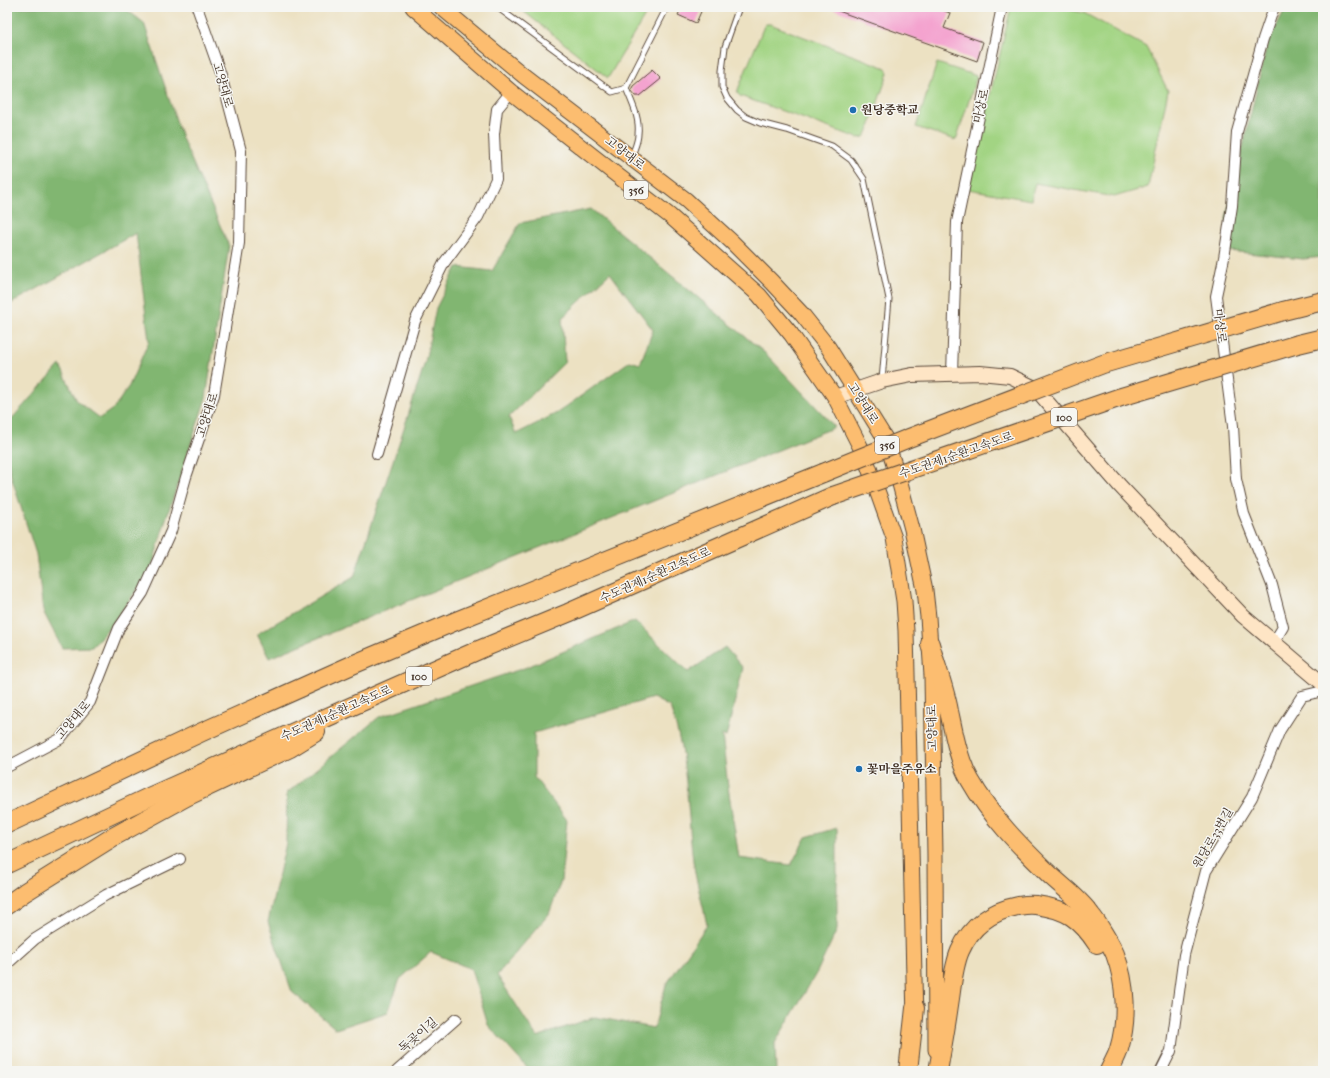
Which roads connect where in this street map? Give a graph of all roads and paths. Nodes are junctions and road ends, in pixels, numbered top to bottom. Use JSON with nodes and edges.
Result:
{"nodes":[{"id":1,"x":197,"y":7,"type":"edge"},
{"id":2,"x":413,"y":7,"type":"edge"},
{"id":3,"x":441,"y":7,"type":"edge"},
{"id":4,"x":497,"y":7,"type":"edge"},
{"id":5,"x":667,"y":7,"type":"edge"},
{"id":6,"x":739,"y":7,"type":"edge"},
{"id":7,"x":1002,"y":7,"type":"edge"},
{"id":8,"x":1274,"y":7,"type":"edge"},
{"id":9,"x":626,"y":88,"type":"junction"},
{"id":10,"x":511,"y":92,"type":"junction"},
{"id":11,"x":634,"y":160,"type":"junction"},
{"id":12,"x":1323,"y":301,"type":"edge"},
{"id":13,"x":1323,"y":338,"type":"edge"},
{"id":14,"x":952,"y":374,"type":"junction"},
{"id":15,"x":882,"y":381,"type":"junction"},
{"id":16,"x":855,"y":390,"type":"junction"},
{"id":17,"x":836,"y":397,"type":"junction"},
{"id":18,"x":376,"y":454,"type":"dead end"},
{"id":19,"x":1274,"y":642,"type":"junction"},
{"id":20,"x":930,"y":644,"type":"junction"},
{"id":21,"x":1323,"y":684,"type":"edge"},
{"id":22,"x":1323,"y":690,"type":"edge"},
{"id":23,"x":376,"y":695,"type":"junction"},
{"id":24,"x":7,"y":767,"type":"edge"},
{"id":25,"x":7,"y":824,"type":"edge"},
{"id":26,"x":180,"y":860,"type":"dead end"},
{"id":27,"x":7,"y":864,"type":"edge"},
{"id":28,"x":7,"y":905,"type":"edge"},
{"id":29,"x":8,"y":959,"type":"edge"},
{"id":30,"x":915,"y":1008,"type":"junction"},
{"id":31,"x":456,"y":1019,"type":"dead end"},
{"id":32,"x":397,"y":1071,"type":"edge"},
{"id":33,"x":908,"y":1071,"type":"edge"},
{"id":34,"x":914,"y":1071,"type":"edge"},
{"id":35,"x":937,"y":1071,"type":"edge"},
{"id":36,"x":1096,"y":1071,"type":"edge"},
{"id":37,"x":1109,"y":1071,"type":"edge"},
{"id":38,"x":1161,"y":1071,"type":"edge"}],
"edges":[{"from":1,"to":24,"type":"street","name":"고양대로"},
{"from":2,"to":10,"type":"main road","name":"고양대로","number":"356"},
{"from":3,"to":11,"type":"main road","name":"고양대로","number":"356"},
{"from":4,"to":9,"type":"lane"},
{"from":5,"to":9,"type":"lane"},
{"from":6,"to":15,"type":"lane"},
{"from":7,"to":14,"type":"street","name":"마상로"},
{"from":8,"to":19,"type":"street","name":"마상로"},
{"from":9,"to":11,"type":"lane"},
{"from":10,"to":17,"type":"main road","name":"고양대로","number":"356"},
{"from":10,"to":18,"type":"street"},
{"from":11,"to":16,"type":"main road","name":"고양대로","number":"356"},
{"from":12,"to":25,"type":"highway","bridge":true},
{"from":13,"to":23,"type":"highway","name":"수도권제1순환고속도로","number":"100","bridge":true},
{"from":14,"to":15,"type":"street"},
{"from":14,"to":19,"type":"street"},
{"from":15,"to":16,"type":"street"},
{"from":16,"to":17,"type":"street"},
{"from":16,"to":20,"type":"main road","name":"고양대로","number":"356"},
{"from":17,"to":30,"type":"main road","name":"고양대로","number":"356"},
{"from":19,"to":21,"type":"street"},
{"from":20,"to":35,"type":"main road","name":"고양대로","number":"356"},
{"from":20,"to":37,"type":"highway"},
{"from":22,"to":38,"type":"street","name":"원당로33번길"},
{"from":23,"to":27,"type":"highway","name":"수도권제1순환고속도로","number":"100"},
{"from":23,"to":28,"type":"highway"},
{"from":26,"to":29,"type":"street"},
{"from":30,"to":33,"type":"highway"},
{"from":30,"to":34,"type":"main road","name":"고양대로","number":"356"},
{"from":31,"to":32,"type":"street","name":"독곶이길"},
{"from":35,"to":36,"type":"highway"}]}
